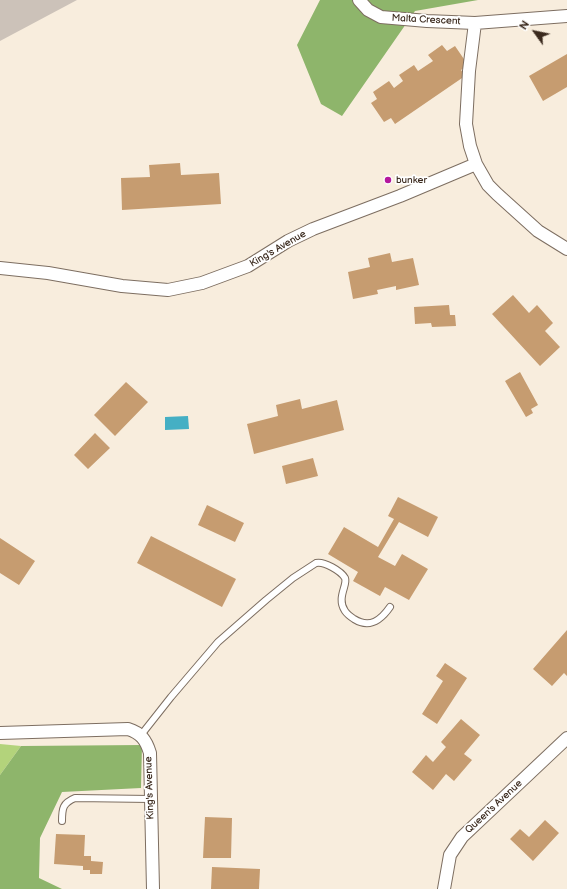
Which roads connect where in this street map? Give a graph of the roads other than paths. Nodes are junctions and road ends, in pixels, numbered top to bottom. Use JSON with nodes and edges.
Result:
{"nodes":[{"id":1,"x":359,"y":0,"type":"edge"},
{"id":2,"x":567,"y":16,"type":"edge"},
{"id":3,"x":475,"y":23,"type":"junction"},
{"id":4,"x":476,"y":164,"type":"junction"},
{"id":5,"x":567,"y":249,"type":"edge"},
{"id":6,"x":0,"y":268,"type":"edge"},
{"id":7,"x":390,"y":607,"type":"dead end"},
{"id":8,"x":0,"y":733,"type":"edge"},
{"id":9,"x":141,"y":735,"type":"junction"},
{"id":10,"x":567,"y":738,"type":"edge"},
{"id":11,"x":151,"y":799,"type":"junction"},
{"id":12,"x":62,"y":821,"type":"dead end"},
{"id":13,"x":153,"y":889,"type":"edge"},
{"id":14,"x":444,"y":889,"type":"edge"}],
"edges":[{"from":1,"to":3,"type":"street","name":"Malta Crescent"},
{"from":2,"to":3,"type":"street","name":"Malta Crescent"},
{"from":3,"to":4,"type":"street"},
{"from":4,"to":5,"type":"street"},
{"from":4,"to":6,"type":"street","name":"King's Avenue"},
{"from":7,"to":9,"type":"lane"},
{"from":8,"to":9,"type":"street"},
{"from":9,"to":11,"type":"street","name":"King's Avenue"},
{"from":10,"to":14,"type":"street","name":"Queen's Avenue"},
{"from":11,"to":12,"type":"lane"},
{"from":11,"to":13,"type":"street","name":"King's Avenue"}]}
